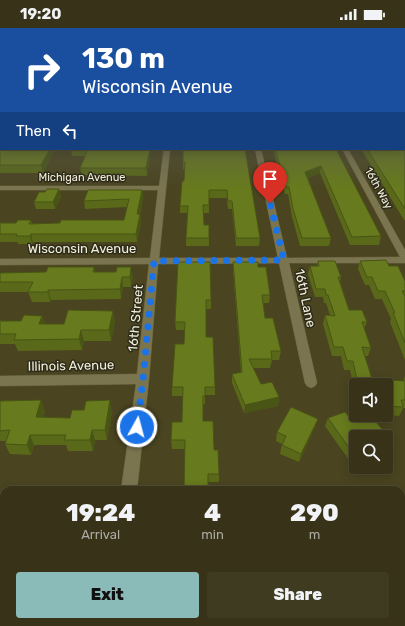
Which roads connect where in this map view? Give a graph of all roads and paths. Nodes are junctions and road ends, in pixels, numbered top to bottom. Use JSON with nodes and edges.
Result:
{"nodes":[{"id":1,"x":167,"y":150,"type":"edge"},
{"id":2,"x":258,"y":150,"type":"edge"},
{"id":3,"x":346,"y":150,"type":"edge"},
{"id":4,"x":0,"y":188,"type":"edge"},
{"id":5,"x":163,"y":188,"type":"junction"},
{"id":6,"x":405,"y":259,"type":"edge"},
{"id":7,"x":284,"y":260,"type":"junction"},
{"id":8,"x":154,"y":261,"type":"junction"},
{"id":9,"x":0,"y":262,"type":"edge"},
{"id":10,"x":143,"y":379,"type":"junction"},
{"id":11,"x":0,"y":381,"type":"edge"},
{"id":12,"x":311,"y":384,"type":"dead end"},
{"id":13,"x":130,"y":486,"type":"edge"}],
"edges":[{"from":1,"to":5,"type":"street","name":"16th Street"},
{"from":2,"to":7,"type":"street","name":"16th Lane"},
{"from":3,"to":6,"type":"street","name":"16th Way"},
{"from":4,"to":5,"type":"street","name":"Michigan Avenue"},
{"from":5,"to":8,"type":"street","name":"16th Street"},
{"from":6,"to":7,"type":"street","name":"Wisconsin Avenue"},
{"from":7,"to":8,"type":"street","name":"Wisconsin Avenue"},
{"from":7,"to":12,"type":"street","name":"16th Lane"},
{"from":8,"to":9,"type":"street","name":"Wisconsin Avenue"},
{"from":8,"to":10,"type":"street","name":"16th Street"},
{"from":10,"to":11,"type":"street","name":"Illinois Avenue"},
{"from":10,"to":13,"type":"street","name":"16th Street"}]}
